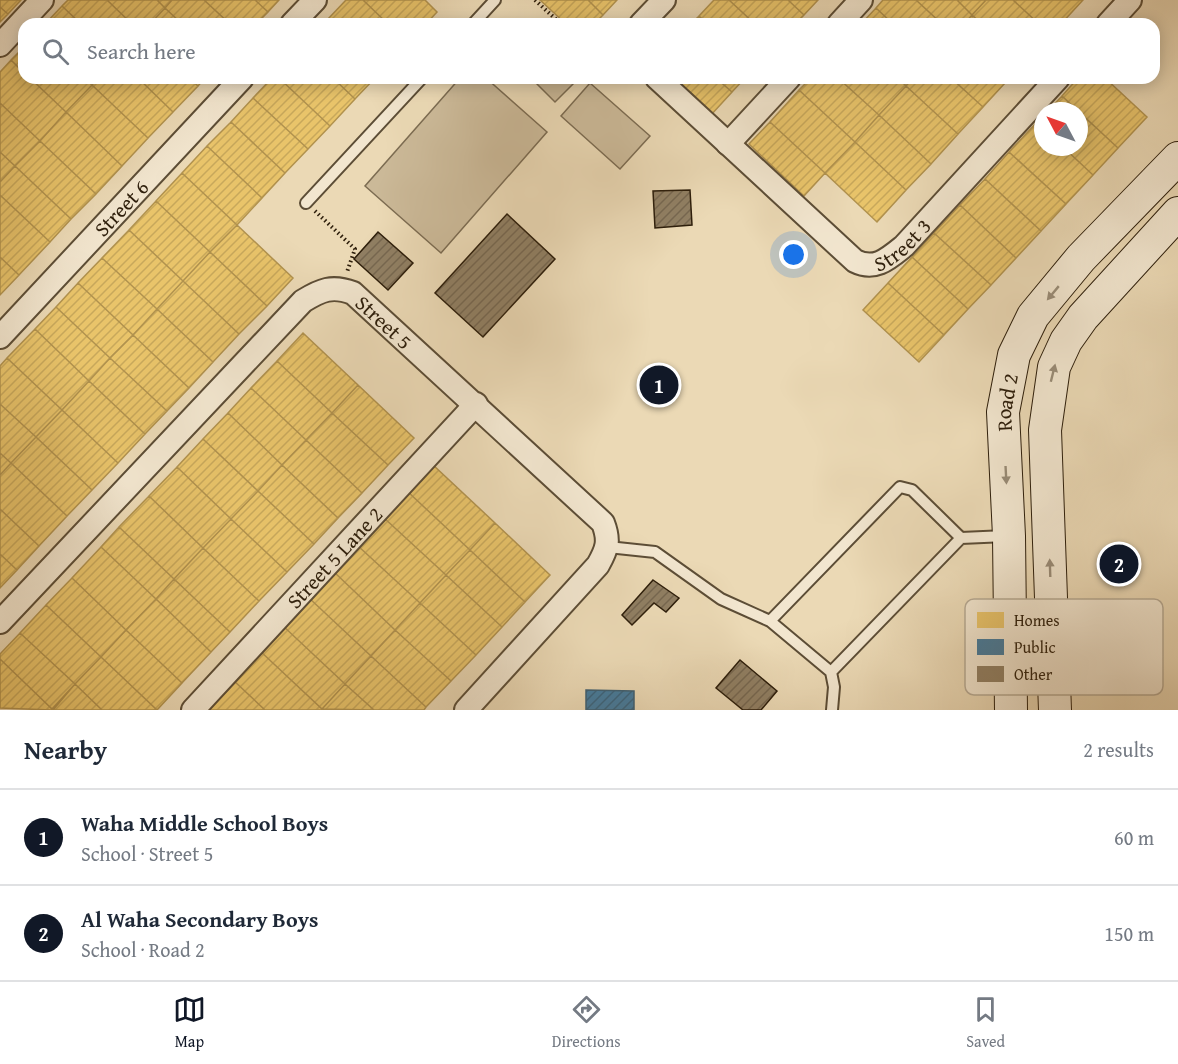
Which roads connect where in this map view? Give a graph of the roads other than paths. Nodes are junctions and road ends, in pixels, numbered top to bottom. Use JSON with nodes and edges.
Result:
{"nodes":[{"id":1,"x":42,"y":0,"type":"edge"},
{"id":2,"x":315,"y":0,"type":"edge"},
{"id":3,"x":495,"y":0,"type":"edge"},
{"id":4,"x":663,"y":0,"type":"edge"},
{"id":5,"x":861,"y":0,"type":"edge"},
{"id":6,"x":1130,"y":0,"type":"edge"},
{"id":7,"x":25,"y":18,"type":"edge"},
{"id":8,"x":298,"y":18,"type":"edge"},
{"id":9,"x":478,"y":18,"type":"edge"},
{"id":10,"x":647,"y":18,"type":"edge"},
{"id":11,"x":844,"y":18,"type":"edge"},
{"id":12,"x":1114,"y":18,"type":"edge"},
{"id":13,"x":18,"y":26,"type":"edge"},
{"id":14,"x":0,"y":45,"type":"edge"},
{"id":15,"x":236,"y":84,"type":"edge"},
{"id":16,"x":416,"y":84,"type":"edge"},
{"id":17,"x":663,"y":84,"type":"edge"},
{"id":18,"x":783,"y":84,"type":"edge"},
{"id":19,"x":1053,"y":84,"type":"edge"},
{"id":20,"x":728,"y":144,"type":"junction"},
{"id":21,"x":1178,"y":158,"type":"edge"},
{"id":22,"x":1138,"y":199,"type":"junction"},
{"id":23,"x":306,"y":202,"type":"road end"},
{"id":24,"x":1172,"y":220,"type":"edge"},
{"id":25,"x":1081,"y":258,"type":"junction"},
{"id":26,"x":1110,"y":286,"type":"junction"},
{"id":27,"x":0,"y":338,"type":"edge"},
{"id":28,"x":476,"y":405,"type":"junction"},
{"id":29,"x":1009,"y":536,"type":"junction"},
{"id":30,"x":961,"y":538,"type":"junction"},
{"id":31,"x":608,"y":547,"type":"junction"},
{"id":32,"x":1010,"y":599,"type":"edge"},
{"id":33,"x":1051,"y":599,"type":"edge"},
{"id":34,"x":770,"y":621,"type":"junction"},
{"id":35,"x":0,"y":622,"type":"edge"},
{"id":36,"x":831,"y":672,"type":"junction"},
{"id":37,"x":1054,"y":695,"type":"edge"},
{"id":38,"x":469,"y":709,"type":"edge"},
{"id":39,"x":193,"y":710,"type":"edge"},
{"id":40,"x":832,"y":710,"type":"edge"},
{"id":41,"x":1030,"y":710,"type":"edge"},
{"id":42,"x":1040,"y":710,"type":"edge"},
{"id":43,"x":1054,"y":710,"type":"edge"}],
"edges":[{"from":1,"to":7,"type":"street"},
{"from":2,"to":8,"type":"street"},
{"from":3,"to":9,"type":"lane"},
{"from":4,"to":10,"type":"street"},
{"from":5,"to":11,"type":"street"},
{"from":6,"to":12,"type":"street"},
{"from":13,"to":14,"type":"street"},
{"from":15,"to":27,"type":"street","name":"Street 6"},
{"from":16,"to":23,"type":"lane"},
{"from":17,"to":20,"type":"street","name":"Street 3"},
{"from":18,"to":20,"type":"street"},
{"from":19,"to":20,"type":"street","name":"Street 3"},
{"from":21,"to":22,"type":"street","name":"Road 2"},
{"from":22,"to":24,"type":"street"},
{"from":22,"to":25,"type":"street","name":"Road 2"},
{"from":24,"to":26,"type":"street","name":"Road 2"},
{"from":25,"to":26,"type":"street"},
{"from":25,"to":29,"type":"street","name":"Road 2","one_way":true},
{"from":33,"to":26,"type":"street","name":"Road 2","one_way":true},
{"from":28,"to":31,"type":"street","name":"Street 5"},
{"from":28,"to":35,"type":"street","name":"Street 5"},
{"from":28,"to":39,"type":"street","name":"Street 5 Lane 2"},
{"from":29,"to":30,"type":"lane"},
{"from":29,"to":32,"type":"street","name":"Road 2"},
{"from":30,"to":34,"type":"lane"},
{"from":30,"to":36,"type":"lane"},
{"from":31,"to":34,"type":"lane"},
{"from":31,"to":38,"type":"street"},
{"from":34,"to":36,"type":"lane"},
{"from":36,"to":40,"type":"lane"},
{"from":37,"to":43,"type":"street","name":"Road 2"},
{"from":41,"to":42,"type":"street"}]}
